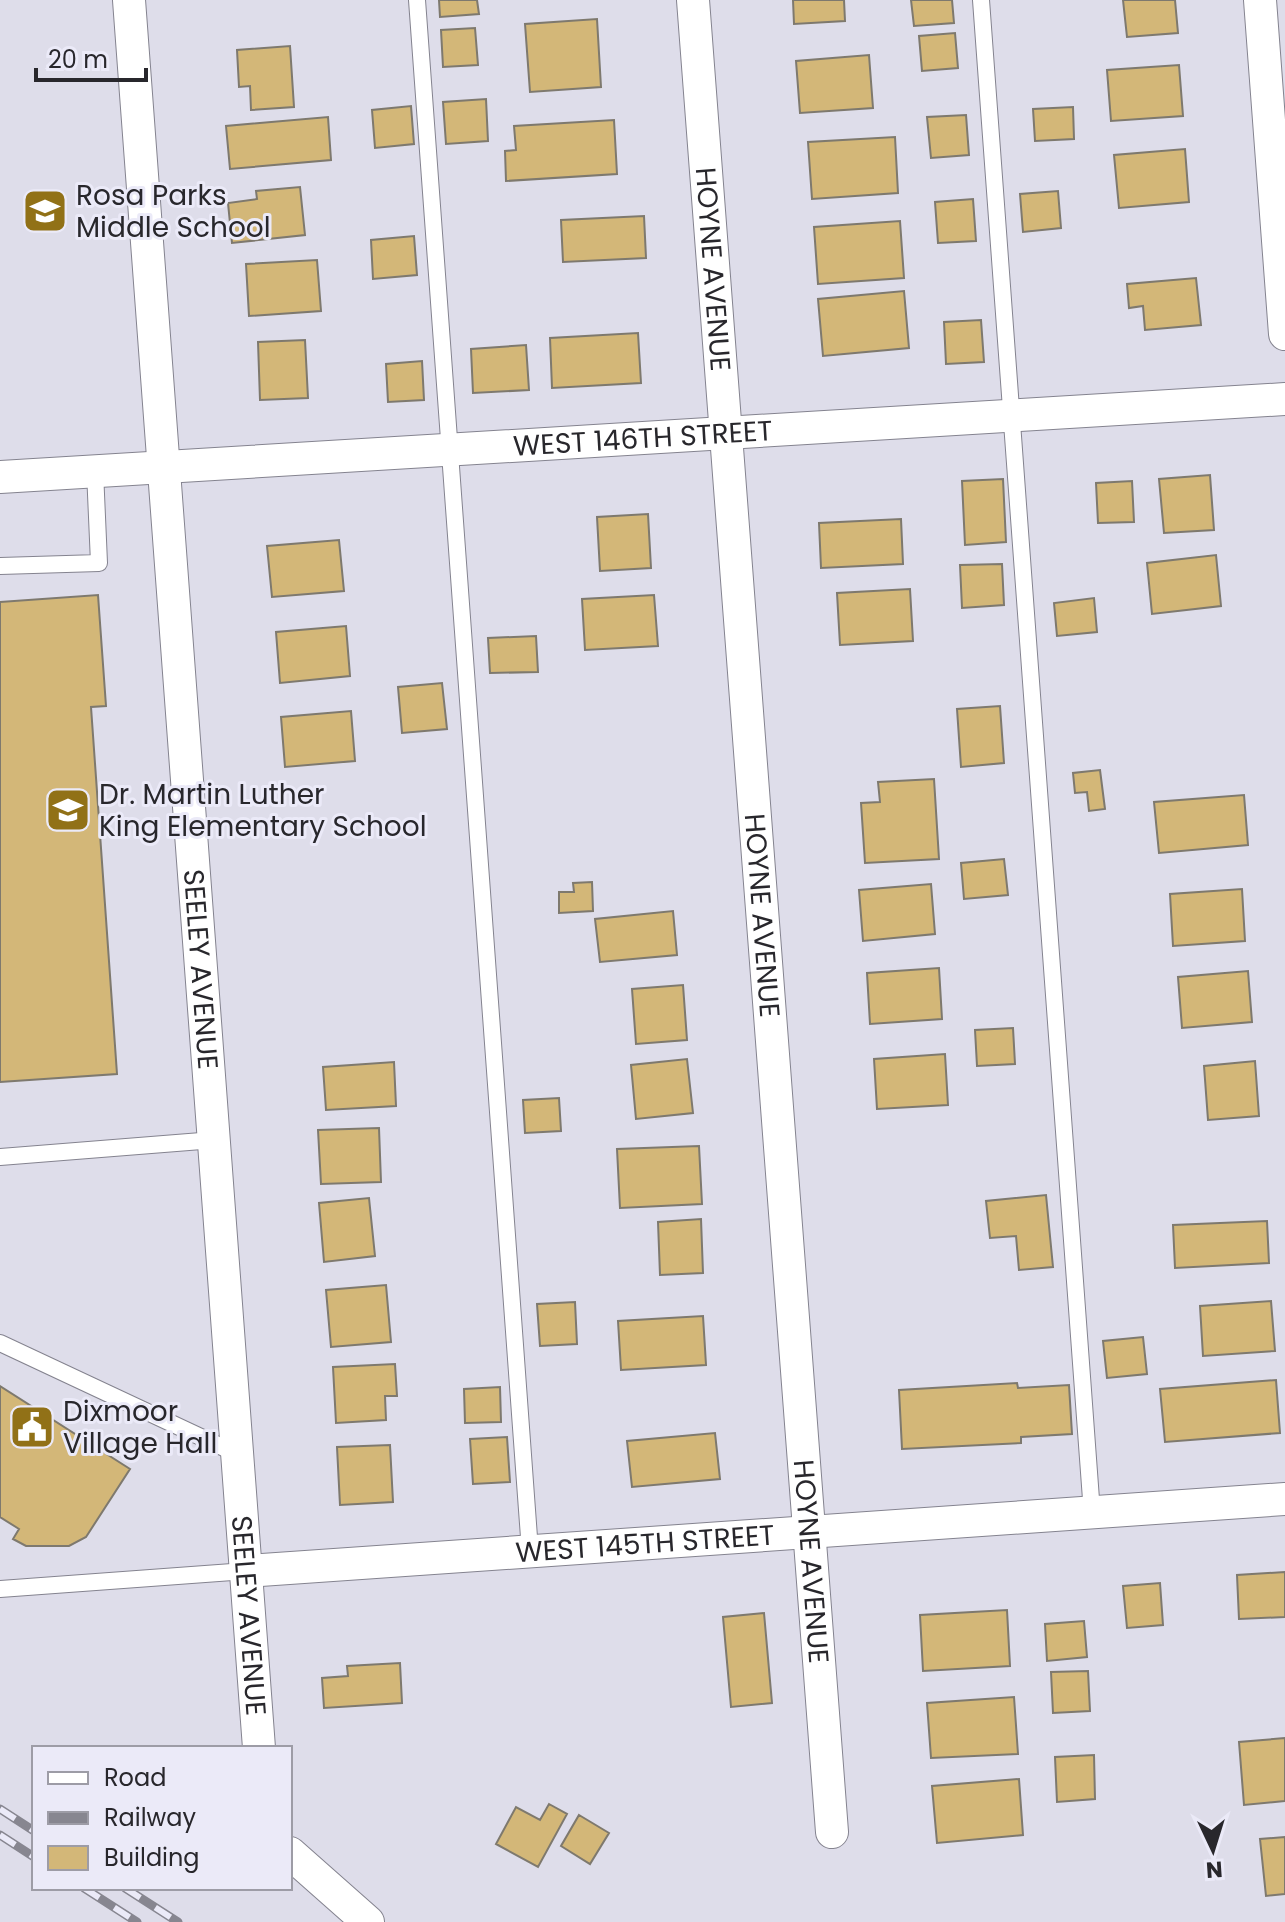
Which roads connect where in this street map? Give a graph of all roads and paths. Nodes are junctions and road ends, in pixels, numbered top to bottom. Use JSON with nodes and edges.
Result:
{"nodes":[{"id":1,"x":129,"y":0,"type":"edge"},
{"id":2,"x":417,"y":0,"type":"edge"},
{"id":3,"x":693,"y":0,"type":"edge"},
{"id":4,"x":981,"y":0,"type":"edge"},
{"id":5,"x":1260,"y":0,"type":"edge"},
{"id":6,"x":1285,"y":334,"type":"edge"},
{"id":7,"x":1285,"y":399,"type":"edge"},
{"id":8,"x":1013,"y":415,"type":"junction"},
{"id":9,"x":726,"y":433,"type":"junction"},
{"id":10,"x":449,"y":450,"type":"junction"},
{"id":11,"x":164,"y":467,"type":"junction"},
{"id":12,"x":95,"y":471,"type":"junction"},
{"id":13,"x":0,"y":477,"type":"edge"},
{"id":14,"x":0,"y":566,"type":"edge"},
{"id":15,"x":214,"y":1140,"type":"junction"},
{"id":16,"x":0,"y":1157,"type":"edge"},
{"id":17,"x":0,"y":1343,"type":"edge"},
{"id":18,"x":237,"y":1454,"type":"junction"},
{"id":19,"x":1285,"y":1499,"type":"edge"},
{"id":20,"x":1092,"y":1513,"type":"junction"},
{"id":21,"x":809,"y":1532,"type":"junction"},
{"id":22,"x":530,"y":1551,"type":"junction"},
{"id":23,"x":246,"y":1571,"type":"junction"},
{"id":24,"x":0,"y":1589,"type":"edge"},
{"id":25,"x":259,"y":1746,"type":"edge"},
{"id":26,"x":832,"y":1832,"type":"dead end"},
{"id":27,"x":292,"y":1855,"type":"edge"},
{"id":28,"x":368,"y":1922,"type":"edge"}],
"edges":[{"from":1,"to":11,"type":"street","name":"SEELEY AVENUE"},
{"from":2,"to":10,"type":"lane"},
{"from":3,"to":9,"type":"street","name":"HOYNE AVENUE"},
{"from":4,"to":8,"type":"lane"},
{"from":5,"to":6,"type":"street"},
{"from":7,"to":8,"type":"street","name":"WEST 146TH STREET"},
{"from":8,"to":9,"type":"street","name":"WEST 146TH STREET"},
{"from":8,"to":20,"type":"lane"},
{"from":9,"to":10,"type":"street","name":"WEST 146TH STREET"},
{"from":9,"to":21,"type":"street","name":"HOYNE AVENUE"},
{"from":10,"to":11,"type":"street","name":"WEST 146TH STREET"},
{"from":10,"to":22,"type":"lane"},
{"from":11,"to":12,"type":"street","name":"WEST 146TH STREET"},
{"from":11,"to":15,"type":"street","name":"SEELEY AVENUE"},
{"from":12,"to":13,"type":"street","name":"WEST 146TH STREET"},
{"from":12,"to":14,"type":"lane"},
{"from":15,"to":16,"type":"lane"},
{"from":15,"to":18,"type":"street","name":"SEELEY AVENUE"},
{"from":17,"to":18,"type":"lane"},
{"from":18,"to":23,"type":"street","name":"SEELEY AVENUE"},
{"from":19,"to":20,"type":"street","name":"WEST 145TH STREET"},
{"from":20,"to":21,"type":"street","name":"WEST 145TH STREET"},
{"from":21,"to":22,"type":"street","name":"WEST 145TH STREET"},
{"from":21,"to":26,"type":"street","name":"HOYNE AVENUE"},
{"from":22,"to":23,"type":"street","name":"WEST 145TH STREET"},
{"from":23,"to":24,"type":"lane"},
{"from":23,"to":25,"type":"street","name":"SEELEY AVENUE"},
{"from":27,"to":28,"type":"street"}]}
